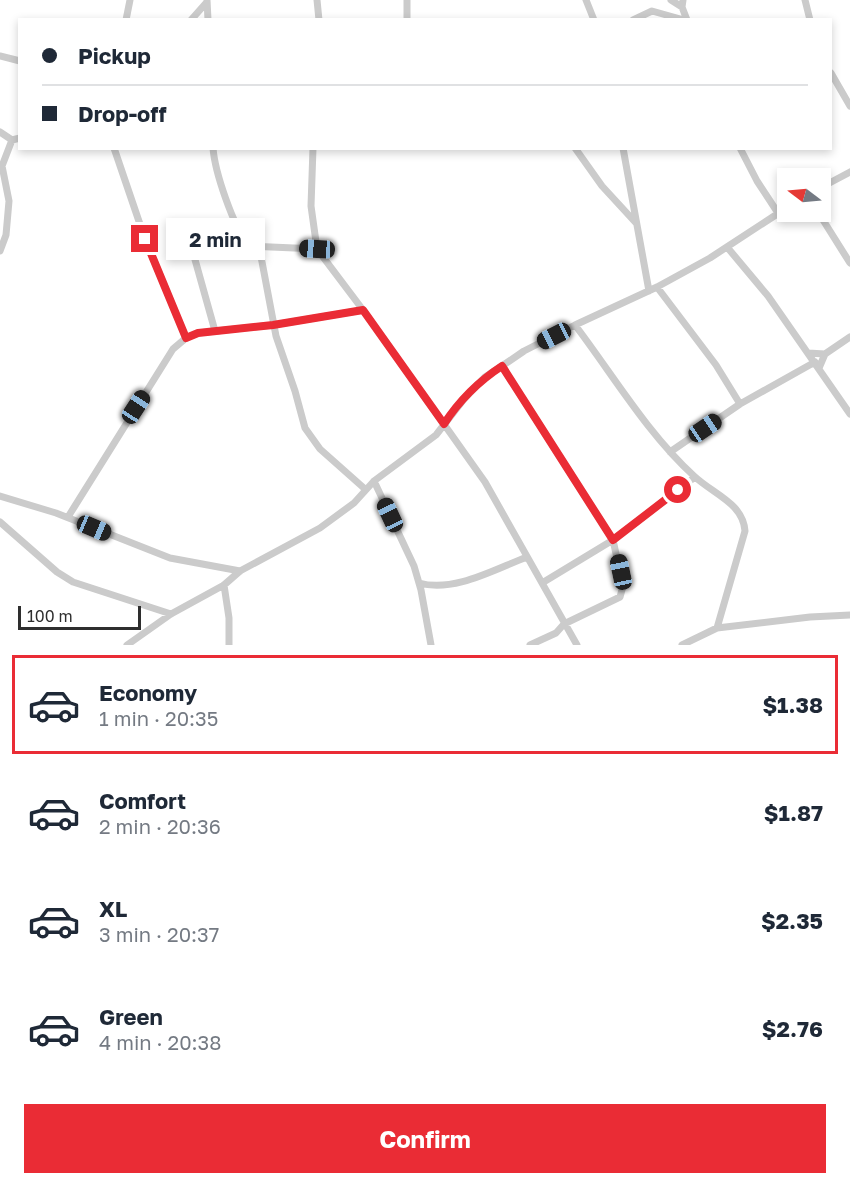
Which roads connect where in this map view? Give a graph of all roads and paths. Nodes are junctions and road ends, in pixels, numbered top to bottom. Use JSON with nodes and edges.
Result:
{"nodes":[{"id":1,"x":130,"y":0,"type":"edge"},
{"id":2,"x":317,"y":0,"type":"edge"},
{"id":3,"x":407,"y":0,"type":"edge"},
{"id":4,"x":586,"y":0,"type":"edge"},
{"id":5,"x":671,"y":0,"type":"edge"},
{"id":6,"x":805,"y":0,"type":"edge"},
{"id":7,"x":207,"y":1,"type":"edge"},
{"id":8,"x":683,"y":3,"type":"edge"},
{"id":9,"x":126,"y":18,"type":"edge"},
{"id":10,"x":193,"y":18,"type":"edge"},
{"id":11,"x":208,"y":18,"type":"edge"},
{"id":12,"x":319,"y":18,"type":"edge"},
{"id":13,"x":407,"y":18,"type":"edge"},
{"id":14,"x":593,"y":18,"type":"edge"},
{"id":15,"x":637,"y":18,"type":"edge"},
{"id":16,"x":678,"y":18,"type":"edge"},
{"id":17,"x":686,"y":18,"type":"edge"},
{"id":18,"x":810,"y":18,"type":"edge"},
{"id":19,"x":0,"y":56,"type":"edge"},
{"id":20,"x":18,"y":60,"type":"edge"},
{"id":21,"x":832,"y":75,"type":"edge"},
{"id":22,"x":850,"y":106,"type":"edge"},
{"id":23,"x":0,"y":132,"type":"edge"},
{"id":24,"x":16,"y":139,"type":"edge"},
{"id":25,"x":115,"y":150,"type":"edge"},
{"id":26,"x":213,"y":150,"type":"edge"},
{"id":27,"x":313,"y":150,"type":"edge"},
{"id":28,"x":576,"y":150,"type":"edge"},
{"id":29,"x":623,"y":150,"type":"edge"},
{"id":30,"x":741,"y":150,"type":"edge"},
{"id":31,"x":3,"y":154,"type":"edge"},
{"id":32,"x":850,"y":172,"type":"edge"},
{"id":33,"x":831,"y":182,"type":"edge"},
{"id":34,"x":777,"y":211,"type":"edge"},
{"id":35,"x":777,"y":214,"type":"edge"},
{"id":36,"x":824,"y":222,"type":"edge"},
{"id":37,"x":636,"y":223,"type":"junction"},
{"id":38,"x":248,"y":245,"type":"junction"},
{"id":39,"x":259,"y":246,"type":"junction"},
{"id":40,"x":727,"y":247,"type":"junction"},
{"id":41,"x":317,"y":249,"type":"junction"},
{"id":42,"x":0,"y":251,"type":"edge"},
{"id":43,"x":850,"y":263,"type":"edge"},
{"id":44,"x":657,"y":287,"type":"junction"},
{"id":45,"x":649,"y":291,"type":"junction"},
{"id":46,"x":363,"y":310,"type":"junction"},
{"id":47,"x":273,"y":325,"type":"junction"},
{"id":48,"x":575,"y":325,"type":"junction"},
{"id":49,"x":215,"y":331,"type":"junction"},
{"id":50,"x":186,"y":338,"type":"junction"},
{"id":51,"x":850,"y":338,"type":"edge"},
{"id":52,"x":808,"y":353,"type":"junction"},
{"id":53,"x":825,"y":354,"type":"junction"},
{"id":54,"x":817,"y":365,"type":"junction"},
{"id":55,"x":502,"y":366,"type":"junction"},
{"id":56,"x":740,"y":404,"type":"junction"},
{"id":57,"x":850,"y":414,"type":"edge"},
{"id":58,"x":444,"y":424,"type":"junction"},
{"id":59,"x":670,"y":452,"type":"junction"},
{"id":60,"x":695,"y":477,"type":"junction"},
{"id":61,"x":374,"y":481,"type":"junction"},
{"id":62,"x":365,"y":489,"type":"junction"},
{"id":63,"x":0,"y":496,"type":"edge"},
{"id":64,"x":68,"y":518,"type":"junction"},
{"id":65,"x":0,"y":522,"type":"edge"},
{"id":66,"x":613,"y":540,"type":"junction"},
{"id":67,"x":527,"y":557,"type":"junction"},
{"id":68,"x":240,"y":571,"type":"junction"},
{"id":69,"x":419,"y":583,"type":"junction"},
{"id":70,"x":542,"y":583,"type":"junction"},
{"id":71,"x":224,"y":585,"type":"junction"},
{"id":72,"x":171,"y":614,"type":"junction"},
{"id":73,"x":850,"y":615,"type":"edge"},
{"id":74,"x":564,"y":624,"type":"junction"},
{"id":75,"x":717,"y":628,"type":"junction"},
{"id":76,"x":127,"y":645,"type":"edge"},
{"id":77,"x":229,"y":645,"type":"edge"},
{"id":78,"x":431,"y":645,"type":"edge"},
{"id":79,"x":530,"y":645,"type":"edge"},
{"id":80,"x":577,"y":645,"type":"edge"},
{"id":81,"x":682,"y":645,"type":"edge"}],
"edges":[{"from":1,"to":9,"type":"street"},
{"from":2,"to":12,"type":"street"},
{"from":3,"to":13,"type":"street"},
{"from":4,"to":14,"type":"street"},
{"from":5,"to":8,"type":"street"},
{"from":6,"to":18,"type":"street"},
{"from":7,"to":10,"type":"street"},
{"from":7,"to":11,"type":"street"},
{"from":8,"to":17,"type":"street"},
{"from":15,"to":16,"type":"street"},
{"from":19,"to":20,"type":"street"},
{"from":21,"to":22,"type":"street"},
{"from":23,"to":24,"type":"street"},
{"from":24,"to":31,"type":"street"},
{"from":25,"to":50,"type":"street"},
{"from":26,"to":38,"type":"street"},
{"from":27,"to":41,"type":"street"},
{"from":28,"to":37,"type":"street"},
{"from":29,"to":37,"type":"street"},
{"from":30,"to":34,"type":"street"},
{"from":31,"to":42,"type":"street"},
{"from":32,"to":33,"type":"street"},
{"from":35,"to":40,"type":"street"},
{"from":36,"to":43,"type":"street"},
{"from":37,"to":45,"type":"street"},
{"from":38,"to":39,"type":"street"},
{"from":38,"to":49,"type":"street"},
{"from":39,"to":41,"type":"street"},
{"from":39,"to":47,"type":"street"},
{"from":40,"to":44,"type":"street"},
{"from":40,"to":52,"type":"street"},
{"from":41,"to":46,"type":"street"},
{"from":44,"to":45,"type":"street"},
{"from":44,"to":56,"type":"street"},
{"from":45,"to":48,"type":"street"},
{"from":46,"to":47,"type":"street"},
{"from":46,"to":58,"type":"street"},
{"from":47,"to":49,"type":"street"},
{"from":47,"to":62,"type":"street"},
{"from":48,"to":55,"type":"street"},
{"from":48,"to":59,"type":"street"},
{"from":49,"to":50,"type":"street"},
{"from":50,"to":64,"type":"street"},
{"from":51,"to":53,"type":"street"},
{"from":52,"to":53,"type":"street"},
{"from":52,"to":54,"type":"street"},
{"from":53,"to":54,"type":"street"},
{"from":54,"to":56,"type":"street"},
{"from":54,"to":57,"type":"street"},
{"from":55,"to":58,"type":"street"},
{"from":55,"to":66,"type":"street"},
{"from":56,"to":59,"type":"street"},
{"from":58,"to":61,"type":"street"},
{"from":58,"to":67,"type":"street"},
{"from":59,"to":60,"type":"street"},
{"from":60,"to":66,"type":"street"},
{"from":60,"to":75,"type":"street"},
{"from":61,"to":62,"type":"street"},
{"from":61,"to":69,"type":"street"},
{"from":62,"to":68,"type":"street"},
{"from":63,"to":64,"type":"street"},
{"from":64,"to":68,"type":"street"},
{"from":65,"to":72,"type":"street"},
{"from":66,"to":70,"type":"street"},
{"from":66,"to":74,"type":"street"},
{"from":67,"to":69,"type":"street"},
{"from":67,"to":70,"type":"street"},
{"from":68,"to":71,"type":"street"},
{"from":69,"to":78,"type":"street"},
{"from":70,"to":74,"type":"street"},
{"from":71,"to":72,"type":"street"},
{"from":71,"to":77,"type":"street"},
{"from":72,"to":76,"type":"street"},
{"from":73,"to":75,"type":"street"},
{"from":74,"to":79,"type":"street"},
{"from":74,"to":80,"type":"street"},
{"from":75,"to":81,"type":"street"}]}
